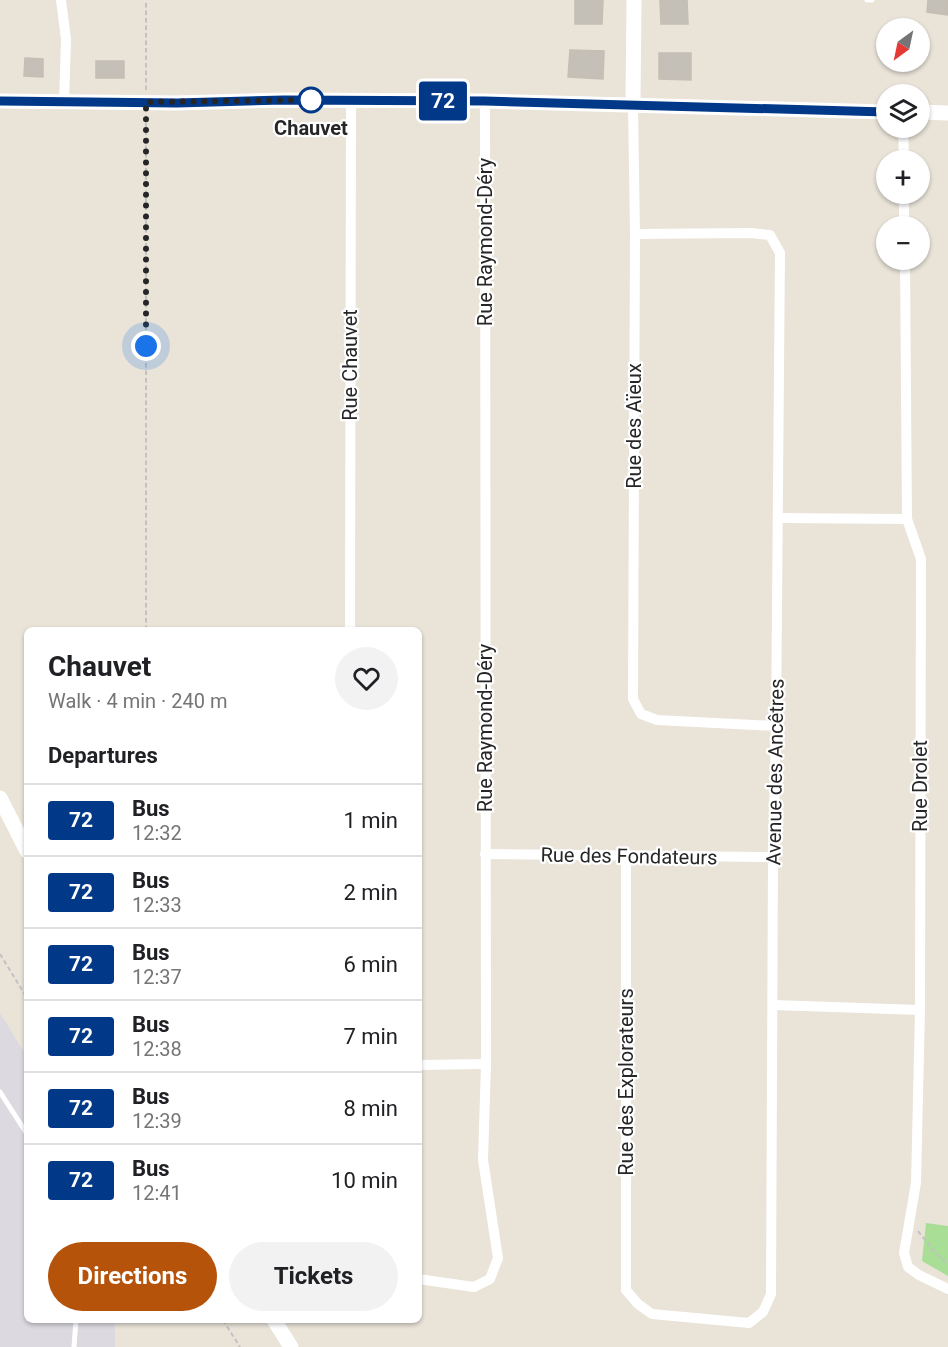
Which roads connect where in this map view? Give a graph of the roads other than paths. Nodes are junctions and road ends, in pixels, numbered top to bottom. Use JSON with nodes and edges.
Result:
{"nodes":[{"id":1,"x":61,"y":0,"type":"edge"},
{"id":2,"x":634,"y":0,"type":"edge"},
{"id":3,"x":867,"y":0,"type":"edge"},
{"id":4,"x":872,"y":0,"type":"edge"},
{"id":5,"x":348,"y":100,"type":"junction"},
{"id":6,"x":0,"y":101,"type":"edge"},
{"id":7,"x":485,"y":101,"type":"junction"},
{"id":8,"x":64,"y":102,"type":"junction"},
{"id":9,"x":633,"y":104,"type":"junction"},
{"id":10,"x":876,"y":112,"type":"edge"},
{"id":11,"x":930,"y":112,"type":"edge"},
{"id":12,"x":948,"y":113,"type":"edge"},
{"id":13,"x":635,"y":234,"type":"junction"},
{"id":14,"x":905,"y":270,"type":"edge"},
{"id":15,"x":778,"y":518,"type":"junction"},
{"id":16,"x":907,"y":519,"type":"junction"},
{"id":17,"x":350,"y":627,"type":"edge"},
{"id":18,"x":776,"y":726,"type":"junction"},
{"id":19,"x":0,"y":798,"type":"edge"},
{"id":20,"x":24,"y":845,"type":"edge"},
{"id":21,"x":485,"y":854,"type":"junction"},
{"id":22,"x":626,"y":856,"type":"junction"},
{"id":23,"x":773,"y":857,"type":"junction"},
{"id":24,"x":774,"y":1005,"type":"junction"},
{"id":25,"x":920,"y":1010,"type":"junction"},
{"id":26,"x":486,"y":1064,"type":"junction"},
{"id":27,"x":422,"y":1065,"type":"edge"},
{"id":28,"x":0,"y":1092,"type":"edge"},
{"id":29,"x":24,"y":1129,"type":"edge"},
{"id":30,"x":422,"y":1280,"type":"edge"},
{"id":31,"x":948,"y":1289,"type":"edge"},
{"id":32,"x":638,"y":1304,"type":"joint"},
{"id":33,"x":76,"y":1323,"type":"edge"},
{"id":34,"x":276,"y":1323,"type":"edge"},
{"id":35,"x":74,"y":1347,"type":"edge"},
{"id":36,"x":291,"y":1347,"type":"edge"}],
"edges":[{"from":1,"to":8,"type":"street"},
{"from":2,"to":9,"type":"main road","name":"Rue des Aïeux"},
{"from":3,"to":4,"type":"lane"},
{"from":5,"to":7,"type":"main road"},
{"from":5,"to":8,"type":"main road"},
{"from":5,"to":17,"type":"street","name":"Rue Chauvet"},
{"from":6,"to":8,"type":"main road"},
{"from":7,"to":9,"type":"main road"},
{"from":7,"to":21,"type":"street","name":"Rue Raymond-Déry"},
{"from":9,"to":10,"type":"main road"},
{"from":9,"to":13,"type":"street","name":"Rue des Aïeux"},
{"from":11,"to":12,"type":"main road"},
{"from":13,"to":15,"type":"street","name":"Avenue des Ancêtres"},
{"from":13,"to":18,"type":"street","name":"Rue des Aïeux"},
{"from":14,"to":16,"type":"street","name":"Rue Drolet"},
{"from":15,"to":16,"type":"street"},
{"from":15,"to":18,"type":"street","name":"Avenue des Ancêtres"},
{"from":16,"to":25,"type":"street","name":"Rue Drolet"},
{"from":18,"to":23,"type":"street","name":"Avenue des Ancêtres"},
{"from":19,"to":20,"type":"main road"},
{"from":21,"to":22,"type":"street","name":"Rue des Fondateurs"},
{"from":21,"to":26,"type":"street","name":"Rue Raymond-Déry"},
{"from":22,"to":23,"type":"street","name":"Rue des Fondateurs"},
{"from":22,"to":32,"type":"street","name":"Rue des Explorateurs"},
{"from":23,"to":24,"type":"street","name":"Avenue des Ancêtres"},
{"from":24,"to":25,"type":"street"},
{"from":24,"to":32,"type":"street","name":"Avenue des Ancêtres"},
{"from":25,"to":31,"type":"street","name":"Rue Drolet"},
{"from":26,"to":27,"type":"street"},
{"from":26,"to":30,"type":"street","name":"Rue Raymond-Déry"},
{"from":28,"to":29,"type":"lane"},
{"from":33,"to":35,"type":"lane"},
{"from":34,"to":36,"type":"main road"}]}
